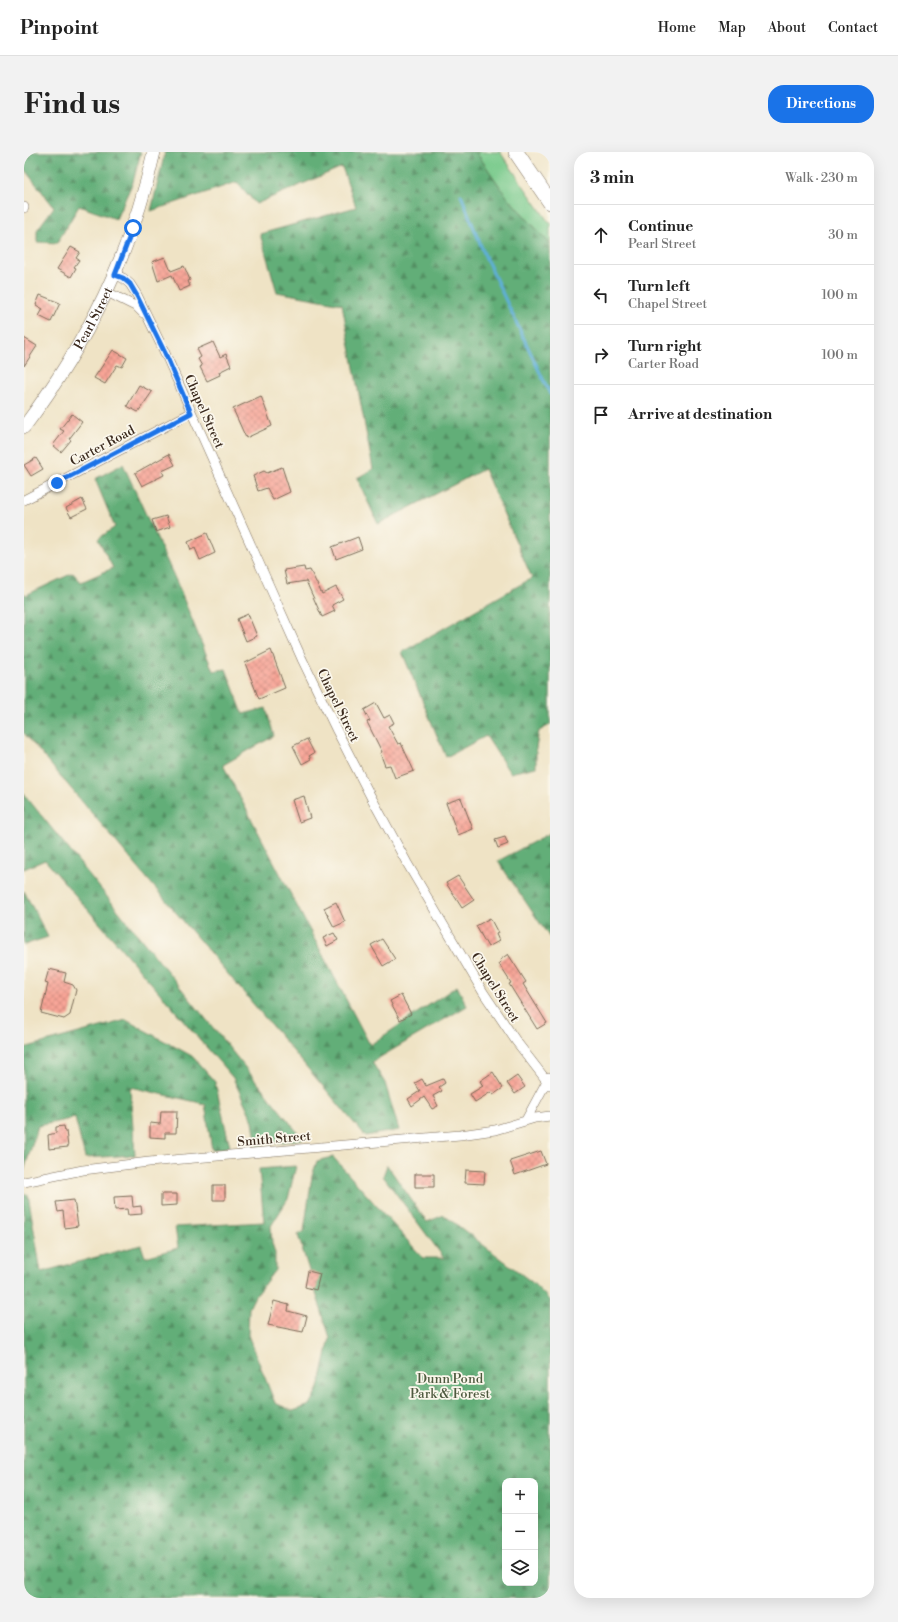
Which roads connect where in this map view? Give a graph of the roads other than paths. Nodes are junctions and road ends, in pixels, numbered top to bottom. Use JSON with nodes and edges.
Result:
{"nodes":[{"id":1,"x":154,"y":152,"type":"edge"},
{"id":2,"x":516,"y":152,"type":"edge"},
{"id":3,"x":550,"y":202,"type":"edge"},
{"id":4,"x":115,"y":275,"type":"junction"},
{"id":5,"x":107,"y":292,"type":"junction"},
{"id":6,"x":146,"y":315,"type":"junction"},
{"id":7,"x":191,"y":413,"type":"junction"},
{"id":8,"x":24,"y":427,"type":"edge"},
{"id":9,"x":24,"y":500,"type":"edge"},
{"id":10,"x":549,"y":1081,"type":"edge"},
{"id":11,"x":550,"y":1116,"type":"edge"},
{"id":12,"x":526,"y":1120,"type":"junction"},
{"id":13,"x":24,"y":1182,"type":"edge"}],
"edges":[{"from":1,"to":4,"type":"main road","name":"Pearl Street"},
{"from":2,"to":3,"type":"highway"},
{"from":4,"to":5,"type":"main road","name":"Pearl Street"},
{"from":4,"to":6,"type":"street","name":"Chapel Street"},
{"from":5,"to":6,"type":"street","name":"Chapel Street"},
{"from":5,"to":8,"type":"main road","name":"Pearl Street"},
{"from":6,"to":7,"type":"street","name":"Chapel Street"},
{"from":7,"to":9,"type":"street","name":"Carter Road"},
{"from":7,"to":10,"type":"street","name":"Chapel Street"},
{"from":10,"to":12,"type":"street"},
{"from":11,"to":12,"type":"street","name":"Smith Street"},
{"from":12,"to":13,"type":"street","name":"Smith Street"}]}
